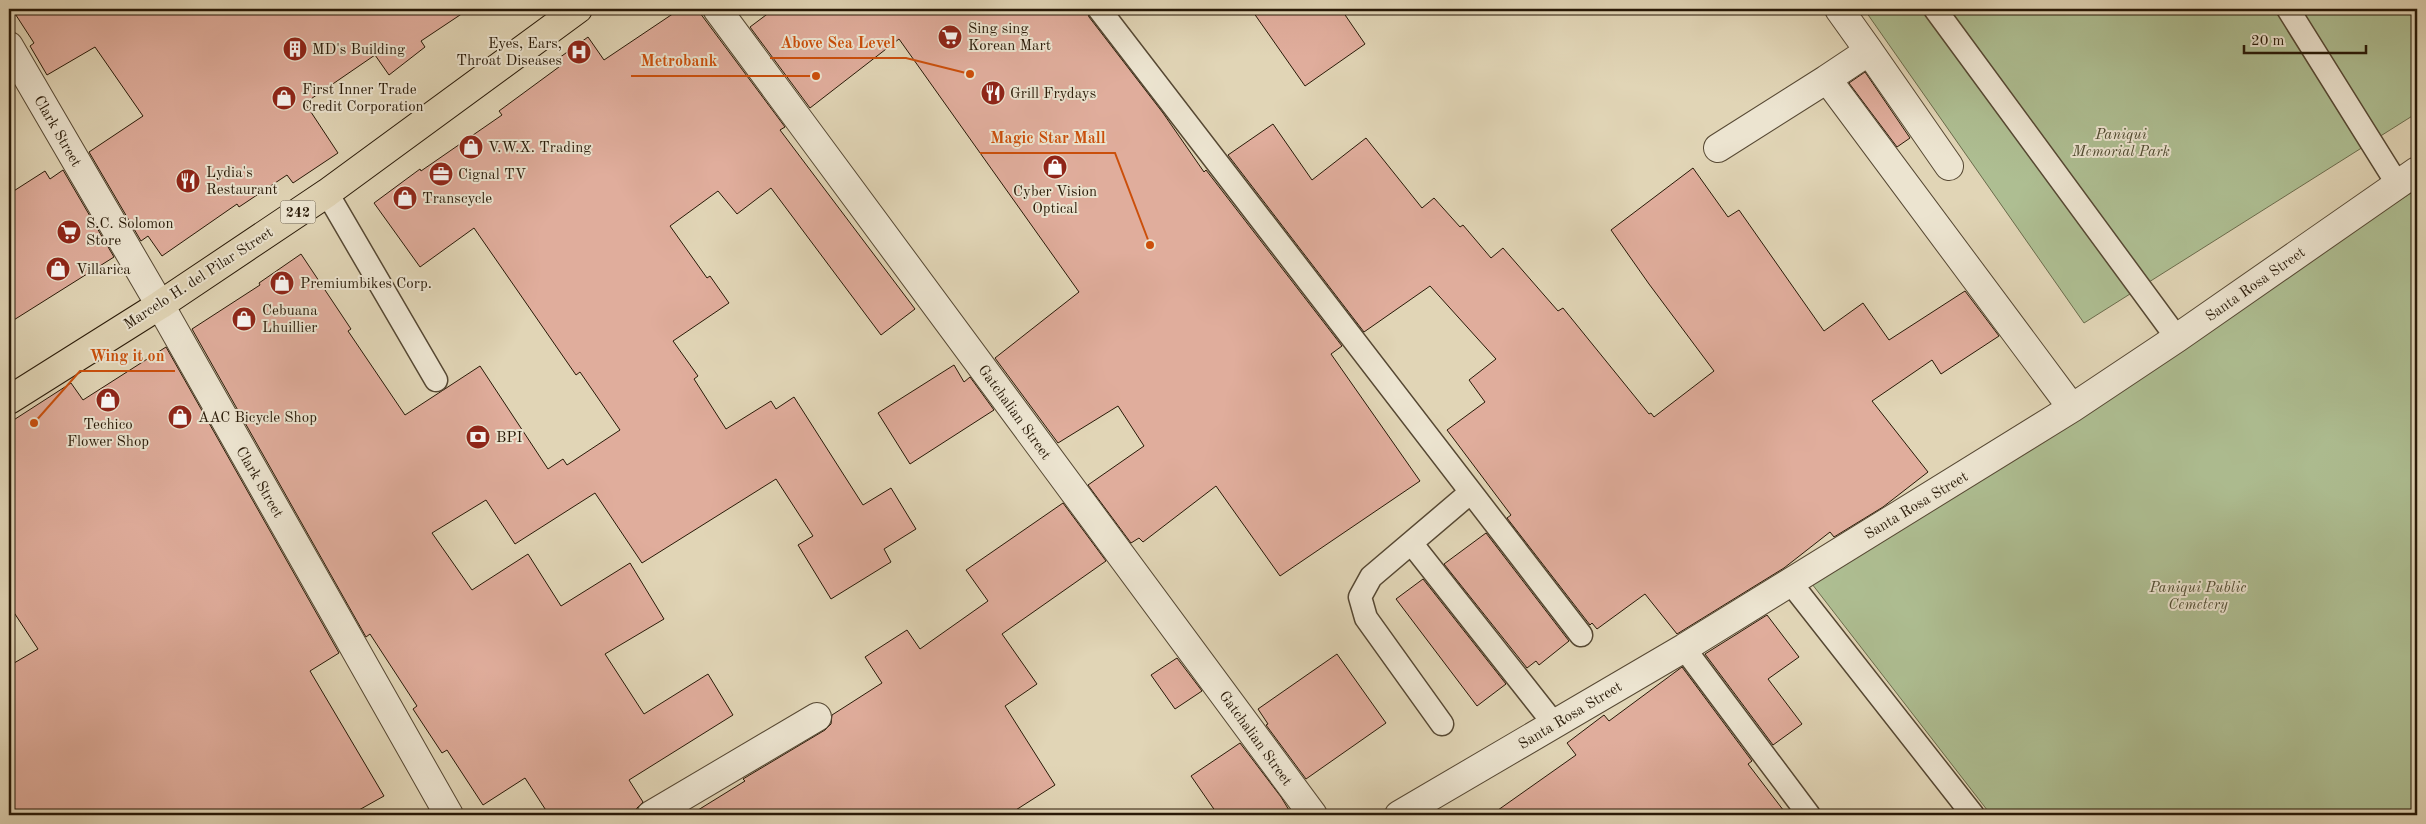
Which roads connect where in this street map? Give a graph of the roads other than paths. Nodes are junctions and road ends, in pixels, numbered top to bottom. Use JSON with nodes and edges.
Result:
{"nodes":[{"id":1,"x":578,"y":9,"type":"edge"},
{"id":2,"x":717,"y":9,"type":"edge"},
{"id":3,"x":1099,"y":9,"type":"edge"},
{"id":4,"x":1839,"y":9,"type":"edge"},
{"id":5,"x":1935,"y":9,"type":"edge"},
{"id":6,"x":2288,"y":9,"type":"edge"},
{"id":7,"x":9,"y":46,"type":"edge"},
{"id":8,"x":1869,"y":52,"type":"junction"},
{"id":9,"x":1827,"y":79,"type":"junction"},
{"id":10,"x":1718,"y":148,"type":"dead end"},
{"id":11,"x":1949,"y":166,"type":"dead end"},
{"id":12,"x":2408,"y":178,"type":"edge"},
{"id":13,"x":327,"y":193,"type":"junction"},
{"id":14,"x":160,"y":305,"type":"junction"},
{"id":15,"x":2177,"y":338,"type":"junction"},
{"id":16,"x":436,"y":380,"type":"dead end"},
{"id":17,"x":9,"y":400,"type":"edge"},
{"id":18,"x":2072,"y":408,"type":"junction"},
{"id":19,"x":1471,"y":492,"type":"junction"},
{"id":20,"x":1412,"y":544,"type":"junction"},
{"id":21,"x":1790,"y":582,"type":"junction"},
{"id":22,"x":1581,"y":635,"type":"dead end"},
{"id":23,"x":1684,"y":648,"type":"junction"},
{"id":24,"x":817,"y":717,"type":"dead end"},
{"id":25,"x":1442,"y":724,"type":"dead end"},
{"id":26,"x":1555,"y":725,"type":"junction"},
{"id":27,"x":449,"y":815,"type":"edge"},
{"id":28,"x":651,"y":815,"type":"edge"},
{"id":29,"x":1313,"y":815,"type":"edge"},
{"id":30,"x":1399,"y":815,"type":"edge"},
{"id":31,"x":1809,"y":815,"type":"edge"},
{"id":32,"x":1973,"y":815,"type":"edge"}],
"edges":[{"from":1,"to":13,"type":"main road","name":"Marcelo H. del Pilar Street","number":"242"},
{"from":2,"to":29,"type":"street","name":"Gatchalian Street"},
{"from":3,"to":19,"type":"lane"},
{"from":4,"to":8,"type":"street"},
{"from":5,"to":15,"type":"lane"},
{"from":6,"to":12,"type":"lane"},
{"from":7,"to":14,"type":"street","name":"Clark Street"},
{"from":8,"to":9,"type":"street"},
{"from":8,"to":11,"type":"street"},
{"from":9,"to":10,"type":"street"},
{"from":9,"to":18,"type":"street"},
{"from":12,"to":15,"type":"street","name":"Santa Rosa Street"},
{"from":13,"to":14,"type":"main road","name":"Marcelo H. del Pilar Street","number":"242"},
{"from":13,"to":16,"type":"lane"},
{"from":14,"to":17,"type":"main road","name":"Marcelo H. del Pilar Street","number":"242"},
{"from":14,"to":27,"type":"street","name":"Clark Street"},
{"from":15,"to":18,"type":"street","name":"Santa Rosa Street"},
{"from":18,"to":21,"type":"street","name":"Santa Rosa Street"},
{"from":19,"to":20,"type":"lane"},
{"from":19,"to":22,"type":"lane"},
{"from":20,"to":25,"type":"lane"},
{"from":20,"to":26,"type":"lane"},
{"from":21,"to":23,"type":"street","name":"Santa Rosa Street"},
{"from":21,"to":32,"type":"lane"},
{"from":23,"to":26,"type":"street","name":"Santa Rosa Street"},
{"from":23,"to":31,"type":"lane"},
{"from":24,"to":28,"type":"street"},
{"from":26,"to":30,"type":"street","name":"Santa Rosa Street"}]}
